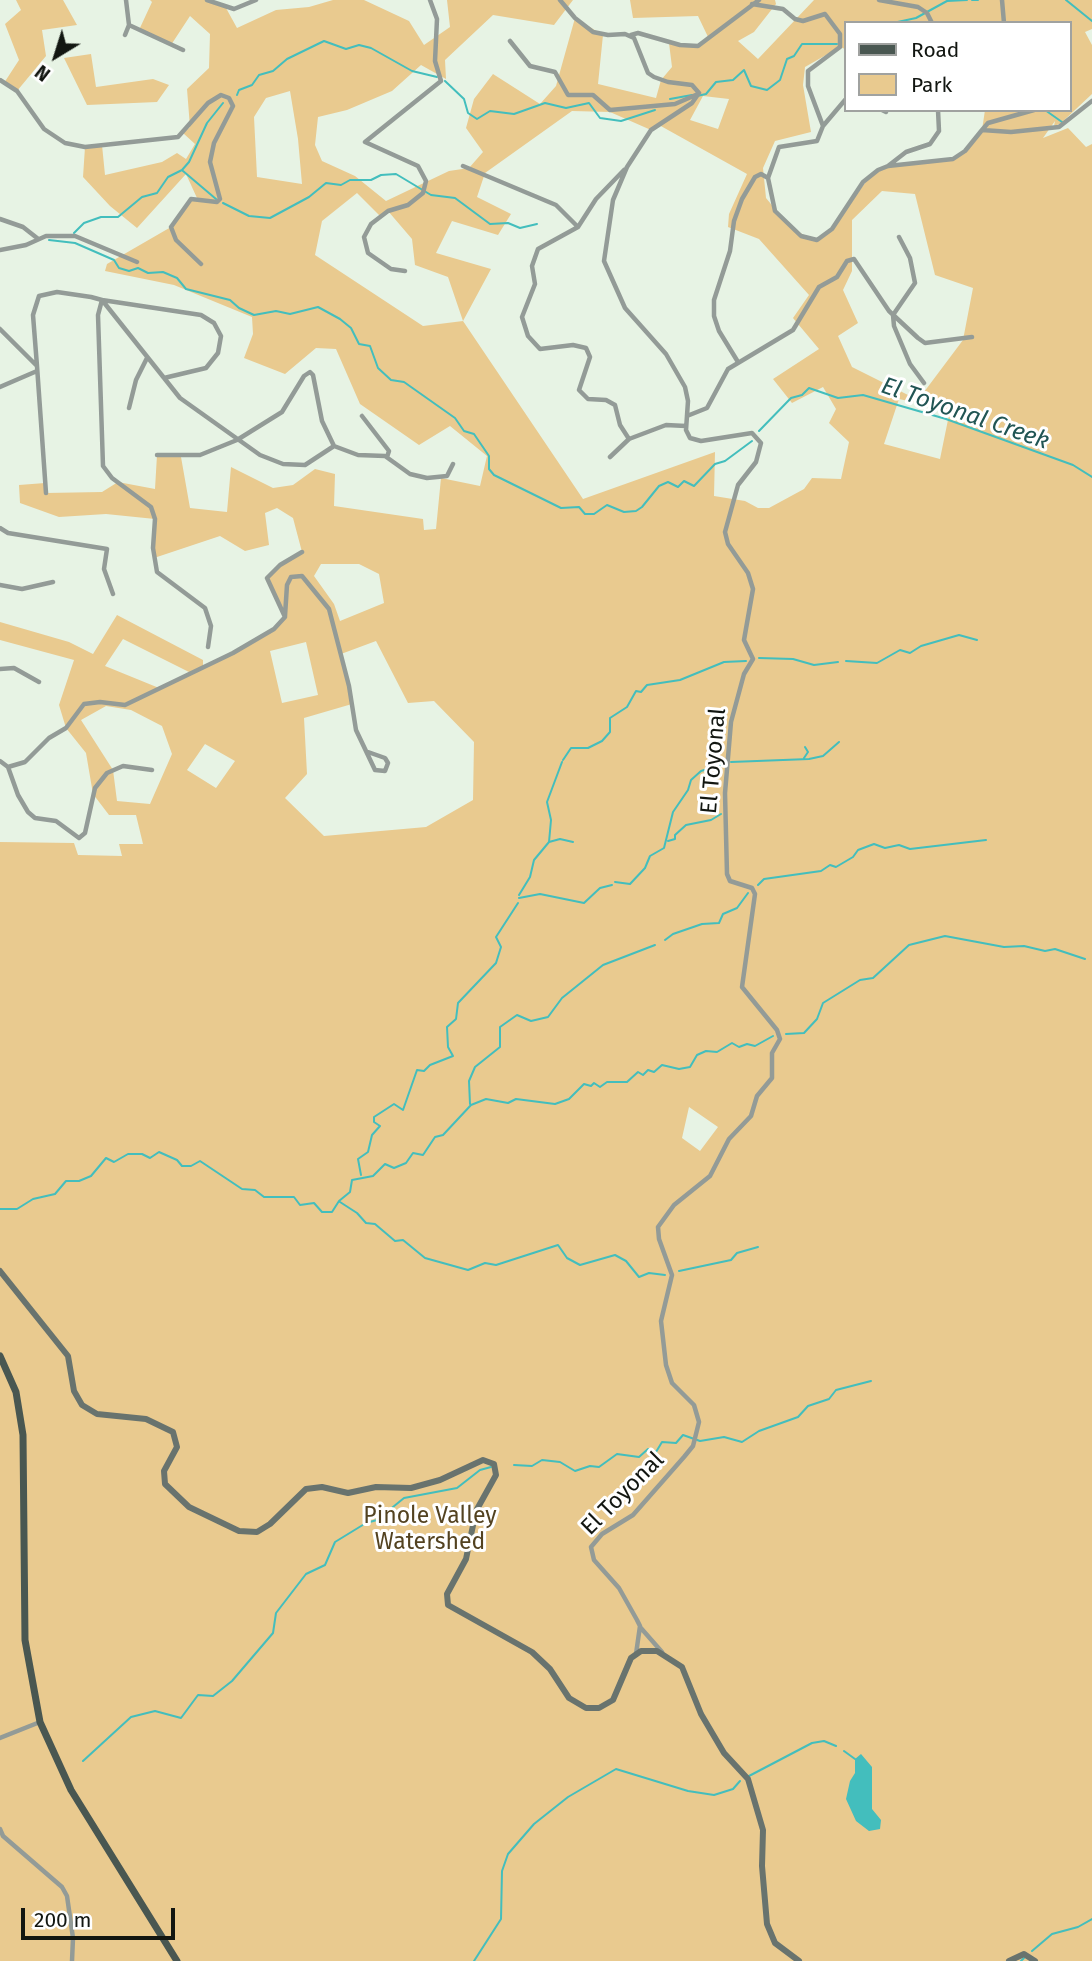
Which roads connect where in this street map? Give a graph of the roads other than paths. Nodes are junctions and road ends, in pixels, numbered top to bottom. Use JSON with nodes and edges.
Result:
{"nodes":[{"id":1,"x":126,"y":0,"type":"edge"},
{"id":2,"x":207,"y":0,"type":"edge"},
{"id":3,"x":256,"y":0,"type":"edge"},
{"id":4,"x":430,"y":0,"type":"edge"},
{"id":5,"x":560,"y":0,"type":"edge"},
{"id":6,"x":759,"y":0,"type":"edge"},
{"id":7,"x":879,"y":0,"type":"edge"},
{"id":8,"x":1002,"y":0,"type":"edge"},
{"id":9,"x":752,"y":4,"type":"junction"},
{"id":10,"x":931,"y":21,"type":"edge"},
{"id":11,"x":1004,"y":21,"type":"edge"},
{"id":12,"x":129,"y":25,"type":"junction"},
{"id":13,"x":125,"y":34,"type":"dead end"},
{"id":14,"x":630,"y":35,"type":"junction"},
{"id":15,"x":510,"y":41,"type":"dead end"},
{"id":16,"x":183,"y":51,"type":"dead end"},
{"id":17,"x":0,"y":80,"type":"edge"},
{"id":18,"x":699,"y":93,"type":"junction"},
{"id":19,"x":844,"y":101,"type":"edge"},
{"id":20,"x":1092,"y":101,"type":"edge"},
{"id":21,"x":938,"y":112,"type":"edge"},
{"id":22,"x":1027,"y":112,"type":"edge"},
{"id":23,"x":823,"y":126,"type":"junction"},
{"id":24,"x":982,"y":130,"type":"junction"},
{"id":25,"x":463,"y":166,"type":"dead end"},
{"id":26,"x":888,"y":166,"type":"junction"},
{"id":27,"x":627,"y":167,"type":"junction"},
{"id":28,"x":768,"y":178,"type":"junction"},
{"id":29,"x":0,"y":219,"type":"edge"},
{"id":30,"x":578,"y":227,"type":"junction"},
{"id":31,"x":899,"y":237,"type":"dead end"},
{"id":32,"x":37,"y":238,"type":"junction"},
{"id":33,"x":0,"y":250,"type":"edge"},
{"id":34,"x":137,"y":262,"type":"dead end"},
{"id":35,"x":201,"y":264,"type":"dead end"},
{"id":36,"x":405,"y":271,"type":"dead end"},
{"id":37,"x":102,"y":300,"type":"junction"},
{"id":38,"x":893,"y":314,"type":"junction"},
{"id":39,"x":0,"y":328,"type":"edge"},
{"id":40,"x":972,"y":337,"type":"dead end"},
{"id":41,"x":147,"y":358,"type":"junction"},
{"id":42,"x":738,"y":362,"type":"junction"},
{"id":43,"x":37,"y":369,"type":"junction"},
{"id":44,"x":164,"y":378,"type":"junction"},
{"id":45,"x":924,"y":383,"type":"dead end"},
{"id":46,"x":0,"y":387,"type":"edge"},
{"id":47,"x":130,"y":408,"type":"dead end"},
{"id":48,"x":362,"y":415,"type":"dead end"},
{"id":49,"x":687,"y":416,"type":"junction"},
{"id":50,"x":686,"y":426,"type":"junction"},
{"id":51,"x":629,"y":439,"type":"junction"},
{"id":52,"x":237,"y":440,"type":"junction"},
{"id":53,"x":334,"y":446,"type":"junction"},
{"id":54,"x":157,"y":456,"type":"dead end"},
{"id":55,"x":387,"y":457,"type":"junction"},
{"id":56,"x":610,"y":457,"type":"dead end"},
{"id":57,"x":453,"y":464,"type":"dead end"},
{"id":58,"x":46,"y":493,"type":"dead end"},
{"id":59,"x":0,"y":528,"type":"edge"},
{"id":60,"x":302,"y":552,"type":"dead end"},
{"id":61,"x":54,"y":582,"type":"dead end"},
{"id":62,"x":0,"y":585,"type":"edge"},
{"id":63,"x":113,"y":594,"type":"dead end"},
{"id":64,"x":285,"y":617,"type":"junction"},
{"id":65,"x":208,"y":647,"type":"dead end"},
{"id":66,"x":0,"y":669,"type":"edge"},
{"id":67,"x":39,"y":682,"type":"dead end"},
{"id":68,"x":368,"y":752,"type":"junction"},
{"id":69,"x":0,"y":761,"type":"edge"},
{"id":70,"x":8,"y":767,"type":"junction"},
{"id":71,"x":152,"y":770,"type":"dead end"},
{"id":72,"x":0,"y":1271,"type":"edge"},
{"id":73,"x":0,"y":1356,"type":"edge"},
{"id":74,"x":640,"y":1626,"type":"junction"},
{"id":75,"x":636,"y":1654,"type":"junction"},
{"id":76,"x":664,"y":1654,"type":"junction"},
{"id":77,"x":40,"y":1722,"type":"junction"},
{"id":78,"x":0,"y":1738,"type":"edge"},
{"id":79,"x":0,"y":1829,"type":"edge"},
{"id":80,"x":72,"y":1961,"type":"edge"},
{"id":81,"x":177,"y":1961,"type":"edge"},
{"id":82,"x":799,"y":1961,"type":"edge"},
{"id":83,"x":1009,"y":1961,"type":"edge"},
{"id":84,"x":1035,"y":1961,"type":"edge"}],
"edges":[{"from":1,"to":12,"type":"street"},
{"from":2,"to":3,"type":"street"},
{"from":4,"to":36,"type":"street"},
{"from":5,"to":14,"type":"street"},
{"from":6,"to":9,"type":"street"},
{"from":7,"to":10,"type":"street"},
{"from":8,"to":11,"type":"street"},
{"from":9,"to":14,"type":"street"},
{"from":9,"to":23,"type":"street"},
{"from":12,"to":13,"type":"street"},
{"from":12,"to":16,"type":"street"},
{"from":14,"to":18,"type":"street"},
{"from":15,"to":18,"type":"street"},
{"from":17,"to":35,"type":"street"},
{"from":18,"to":27,"type":"street"},
{"from":19,"to":23,"type":"street"},
{"from":20,"to":24,"type":"street"},
{"from":21,"to":26,"type":"street"},
{"from":22,"to":24,"type":"street"},
{"from":23,"to":28,"type":"street"},
{"from":24,"to":26,"type":"street"},
{"from":25,"to":30,"type":"street"},
{"from":26,"to":28,"type":"street"},
{"from":27,"to":30,"type":"street"},
{"from":27,"to":49,"type":"street"},
{"from":28,"to":42,"type":"street"},
{"from":29,"to":32,"type":"street"},
{"from":30,"to":51,"type":"street"},
{"from":31,"to":38,"type":"street"},
{"from":32,"to":33,"type":"street"},
{"from":32,"to":34,"type":"street"},
{"from":37,"to":41,"type":"street"},
{"from":37,"to":43,"type":"street"},
{"from":37,"to":44,"type":"street"},
{"from":37,"to":65,"type":"street"},
{"from":38,"to":40,"type":"street"},
{"from":38,"to":42,"type":"street"},
{"from":38,"to":45,"type":"street"},
{"from":39,"to":43,"type":"street"},
{"from":41,"to":44,"type":"street"},
{"from":41,"to":47,"type":"street"},
{"from":42,"to":49,"type":"street"},
{"from":43,"to":46,"type":"street"},
{"from":43,"to":58,"type":"street"},
{"from":44,"to":52,"type":"street"},
{"from":48,"to":55,"type":"street"},
{"from":49,"to":50,"type":"street"},
{"from":50,"to":51,"type":"street"},
{"from":50,"to":74,"type":"street","name":"El Toyonal"},
{"from":51,"to":56,"type":"street"},
{"from":52,"to":53,"type":"street"},
{"from":52,"to":53,"type":"street"},
{"from":52,"to":54,"type":"street"},
{"from":53,"to":55,"type":"street"},
{"from":55,"to":57,"type":"street"},
{"from":59,"to":63,"type":"street"},
{"from":60,"to":64,"type":"street"},
{"from":61,"to":62,"type":"street"},
{"from":64,"to":68,"type":"street"},
{"from":64,"to":70,"type":"street"},
{"from":66,"to":67,"type":"street"},
{"from":68,"to":68,"type":"street"},
{"from":69,"to":70,"type":"street"},
{"from":70,"to":71,"type":"street"},
{"from":72,"to":75,"type":"street"},
{"from":73,"to":77,"type":"main road"},
{"from":74,"to":75,"type":"street"},
{"from":74,"to":76,"type":"street","name":"El Toyonal"},
{"from":75,"to":76,"type":"street"},
{"from":76,"to":82,"type":"street"},
{"from":77,"to":78,"type":"street"},
{"from":77,"to":81,"type":"main road"},
{"from":79,"to":80,"type":"street"},
{"from":83,"to":84,"type":"street"}]}
